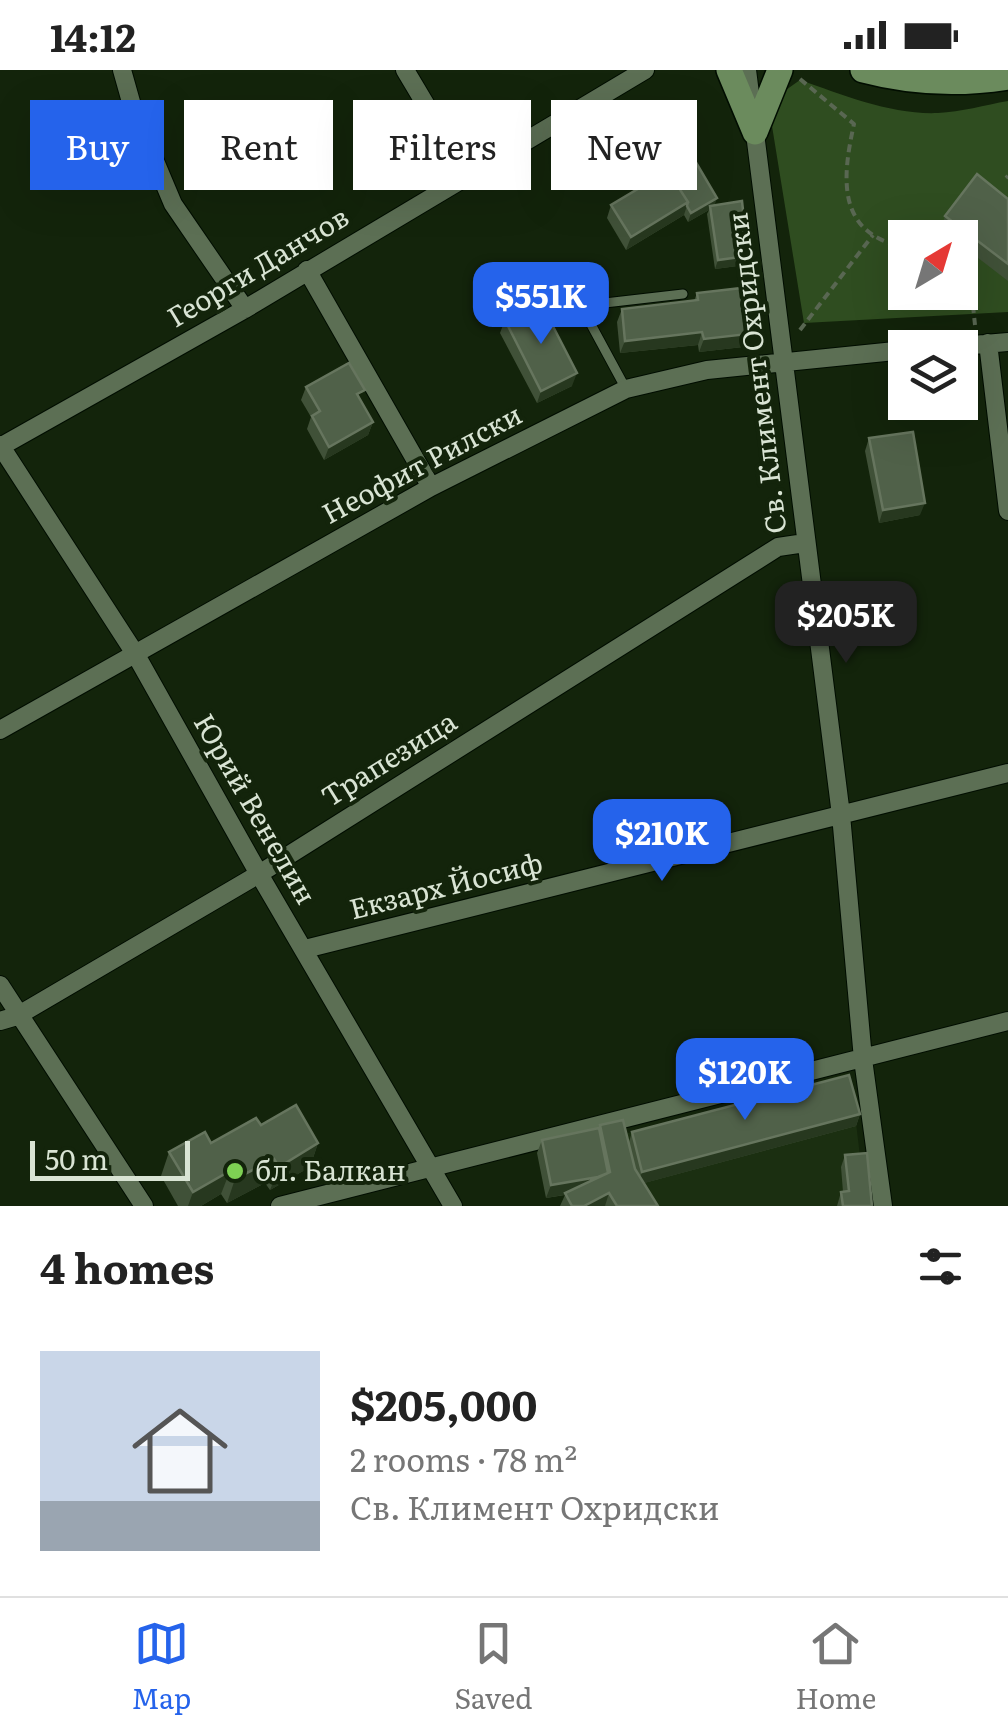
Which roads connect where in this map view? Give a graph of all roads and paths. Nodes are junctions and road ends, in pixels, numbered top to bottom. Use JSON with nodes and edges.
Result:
{"nodes":[{"id":1,"x":122,"y":70,"type":"edge"},
{"id":2,"x":405,"y":70,"type":"edge"},
{"id":3,"x":645,"y":70,"type":"edge"},
{"id":4,"x":730,"y":70,"type":"edge"},
{"id":5,"x":747,"y":70,"type":"edge"},
{"id":6,"x":780,"y":70,"type":"edge"},
{"id":7,"x":788,"y":70,"type":"edge"},
{"id":8,"x":863,"y":70,"type":"edge"},
{"id":9,"x":1008,"y":77,"type":"edge"},
{"id":10,"x":423,"y":100,"type":"edge"},
{"id":11,"x":756,"y":132,"type":"junction"},
{"id":12,"x":531,"y":137,"type":"edge"},
{"id":13,"x":440,"y":190,"type":"edge"},
{"id":14,"x":873,"y":234,"type":"junction"},
{"id":15,"x":888,"y":243,"type":"edge"},
{"id":16,"x":308,"y":270,"type":"junction"},
{"id":17,"x":683,"y":294,"type":"dead end"},
{"id":18,"x":244,"y":309,"type":"junction"},
{"id":19,"x":1008,"y":342,"type":"edge"},
{"id":20,"x":988,"y":344,"type":"junction"},
{"id":21,"x":978,"y":345,"type":"edge"},
{"id":22,"x":888,"y":352,"type":"edge"},
{"id":23,"x":782,"y":363,"type":"junction"},
{"id":24,"x":626,"y":388,"type":"junction"},
{"id":25,"x":0,"y":446,"type":"edge"},
{"id":26,"x":431,"y":487,"type":"junction"},
{"id":27,"x":1008,"y":511,"type":"edge"},
{"id":28,"x":805,"y":543,"type":"junction"},
{"id":29,"x":136,"y":655,"type":"junction"},
{"id":30,"x":0,"y":730,"type":"edge"},
{"id":31,"x":1008,"y":773,"type":"edge"},
{"id":32,"x":841,"y":815,"type":"junction"},
{"id":33,"x":259,"y":874,"type":"junction"},
{"id":34,"x":304,"y":950,"type":"junction"},
{"id":35,"x":0,"y":985,"type":"edge"},
{"id":36,"x":9,"y":1018,"type":"edge"},
{"id":37,"x":1008,"y":1020,"type":"edge"},
{"id":38,"x":862,"y":1059,"type":"junction"},
{"id":39,"x":432,"y":1167,"type":"junction"},
{"id":40,"x":144,"y":1206,"type":"edge"},
{"id":41,"x":280,"y":1206,"type":"edge"},
{"id":42,"x":452,"y":1206,"type":"edge"},
{"id":43,"x":884,"y":1206,"type":"edge"}],
"edges":[{"from":1,"to":18,"type":"street"},
{"from":2,"to":10,"type":"street"},
{"from":3,"to":12,"type":"street","name":"Георги Данчов"},
{"from":4,"to":11,"type":"main road"},
{"from":5,"to":11,"type":"street","name":"Св. Климент Охридски"},
{"from":6,"to":11,"type":"main road"},
{"from":7,"to":14,"type":"path"},
{"from":8,"to":9,"type":"main road"},
{"from":11,"to":23,"type":"street","name":"Св. Климент Охридски"},
{"from":13,"to":16,"type":"street","name":"Георги Данчов"},
{"from":14,"to":15,"type":"path"},
{"from":14,"to":23,"type":"path"},
{"from":16,"to":18,"type":"street","name":"Георги Данчов"},
{"from":16,"to":26,"type":"street"},
{"from":17,"to":24,"type":"lane"},
{"from":18,"to":25,"type":"street","name":"Георги Данчов"},
{"from":19,"to":20,"type":"street"},
{"from":20,"to":21,"type":"street"},
{"from":20,"to":27,"type":"street"},
{"from":22,"to":23,"type":"street","name":"Неофит Рилски"},
{"from":23,"to":24,"type":"street","name":"Неофит Рилски"},
{"from":23,"to":28,"type":"street","name":"Св. Климент Охридски"},
{"from":24,"to":26,"type":"street","name":"Неофит Рилски"},
{"from":25,"to":29,"type":"street","name":"Юрий Венелин"},
{"from":26,"to":29,"type":"street","name":"Неофит Рилски"},
{"from":28,"to":32,"type":"street","name":"Св. Климент Охридски"},
{"from":28,"to":33,"type":"street","name":"Трапезица"},
{"from":29,"to":30,"type":"street","name":"Неофит Рилски"},
{"from":29,"to":33,"type":"street","name":"Юрий Венелин"},
{"from":31,"to":32,"type":"street","name":"Екзарх Йосиф"},
{"from":32,"to":34,"type":"street","name":"Екзарх Йосиф"},
{"from":32,"to":38,"type":"street","name":"Св. Климент Охридски"},
{"from":33,"to":34,"type":"street","name":"Юрий Венелин"},
{"from":33,"to":36,"type":"street","name":"Трапезица"},
{"from":34,"to":39,"type":"street","name":"Юрий Венелин"},
{"from":35,"to":36,"type":"street"},
{"from":36,"to":40,"type":"street"},
{"from":37,"to":38,"type":"street"},
{"from":38,"to":39,"type":"street"},
{"from":38,"to":43,"type":"street","name":"Св. Климент Охридски"},
{"from":39,"to":41,"type":"street"},
{"from":39,"to":42,"type":"street","name":"Юрий Венелин"}]}
